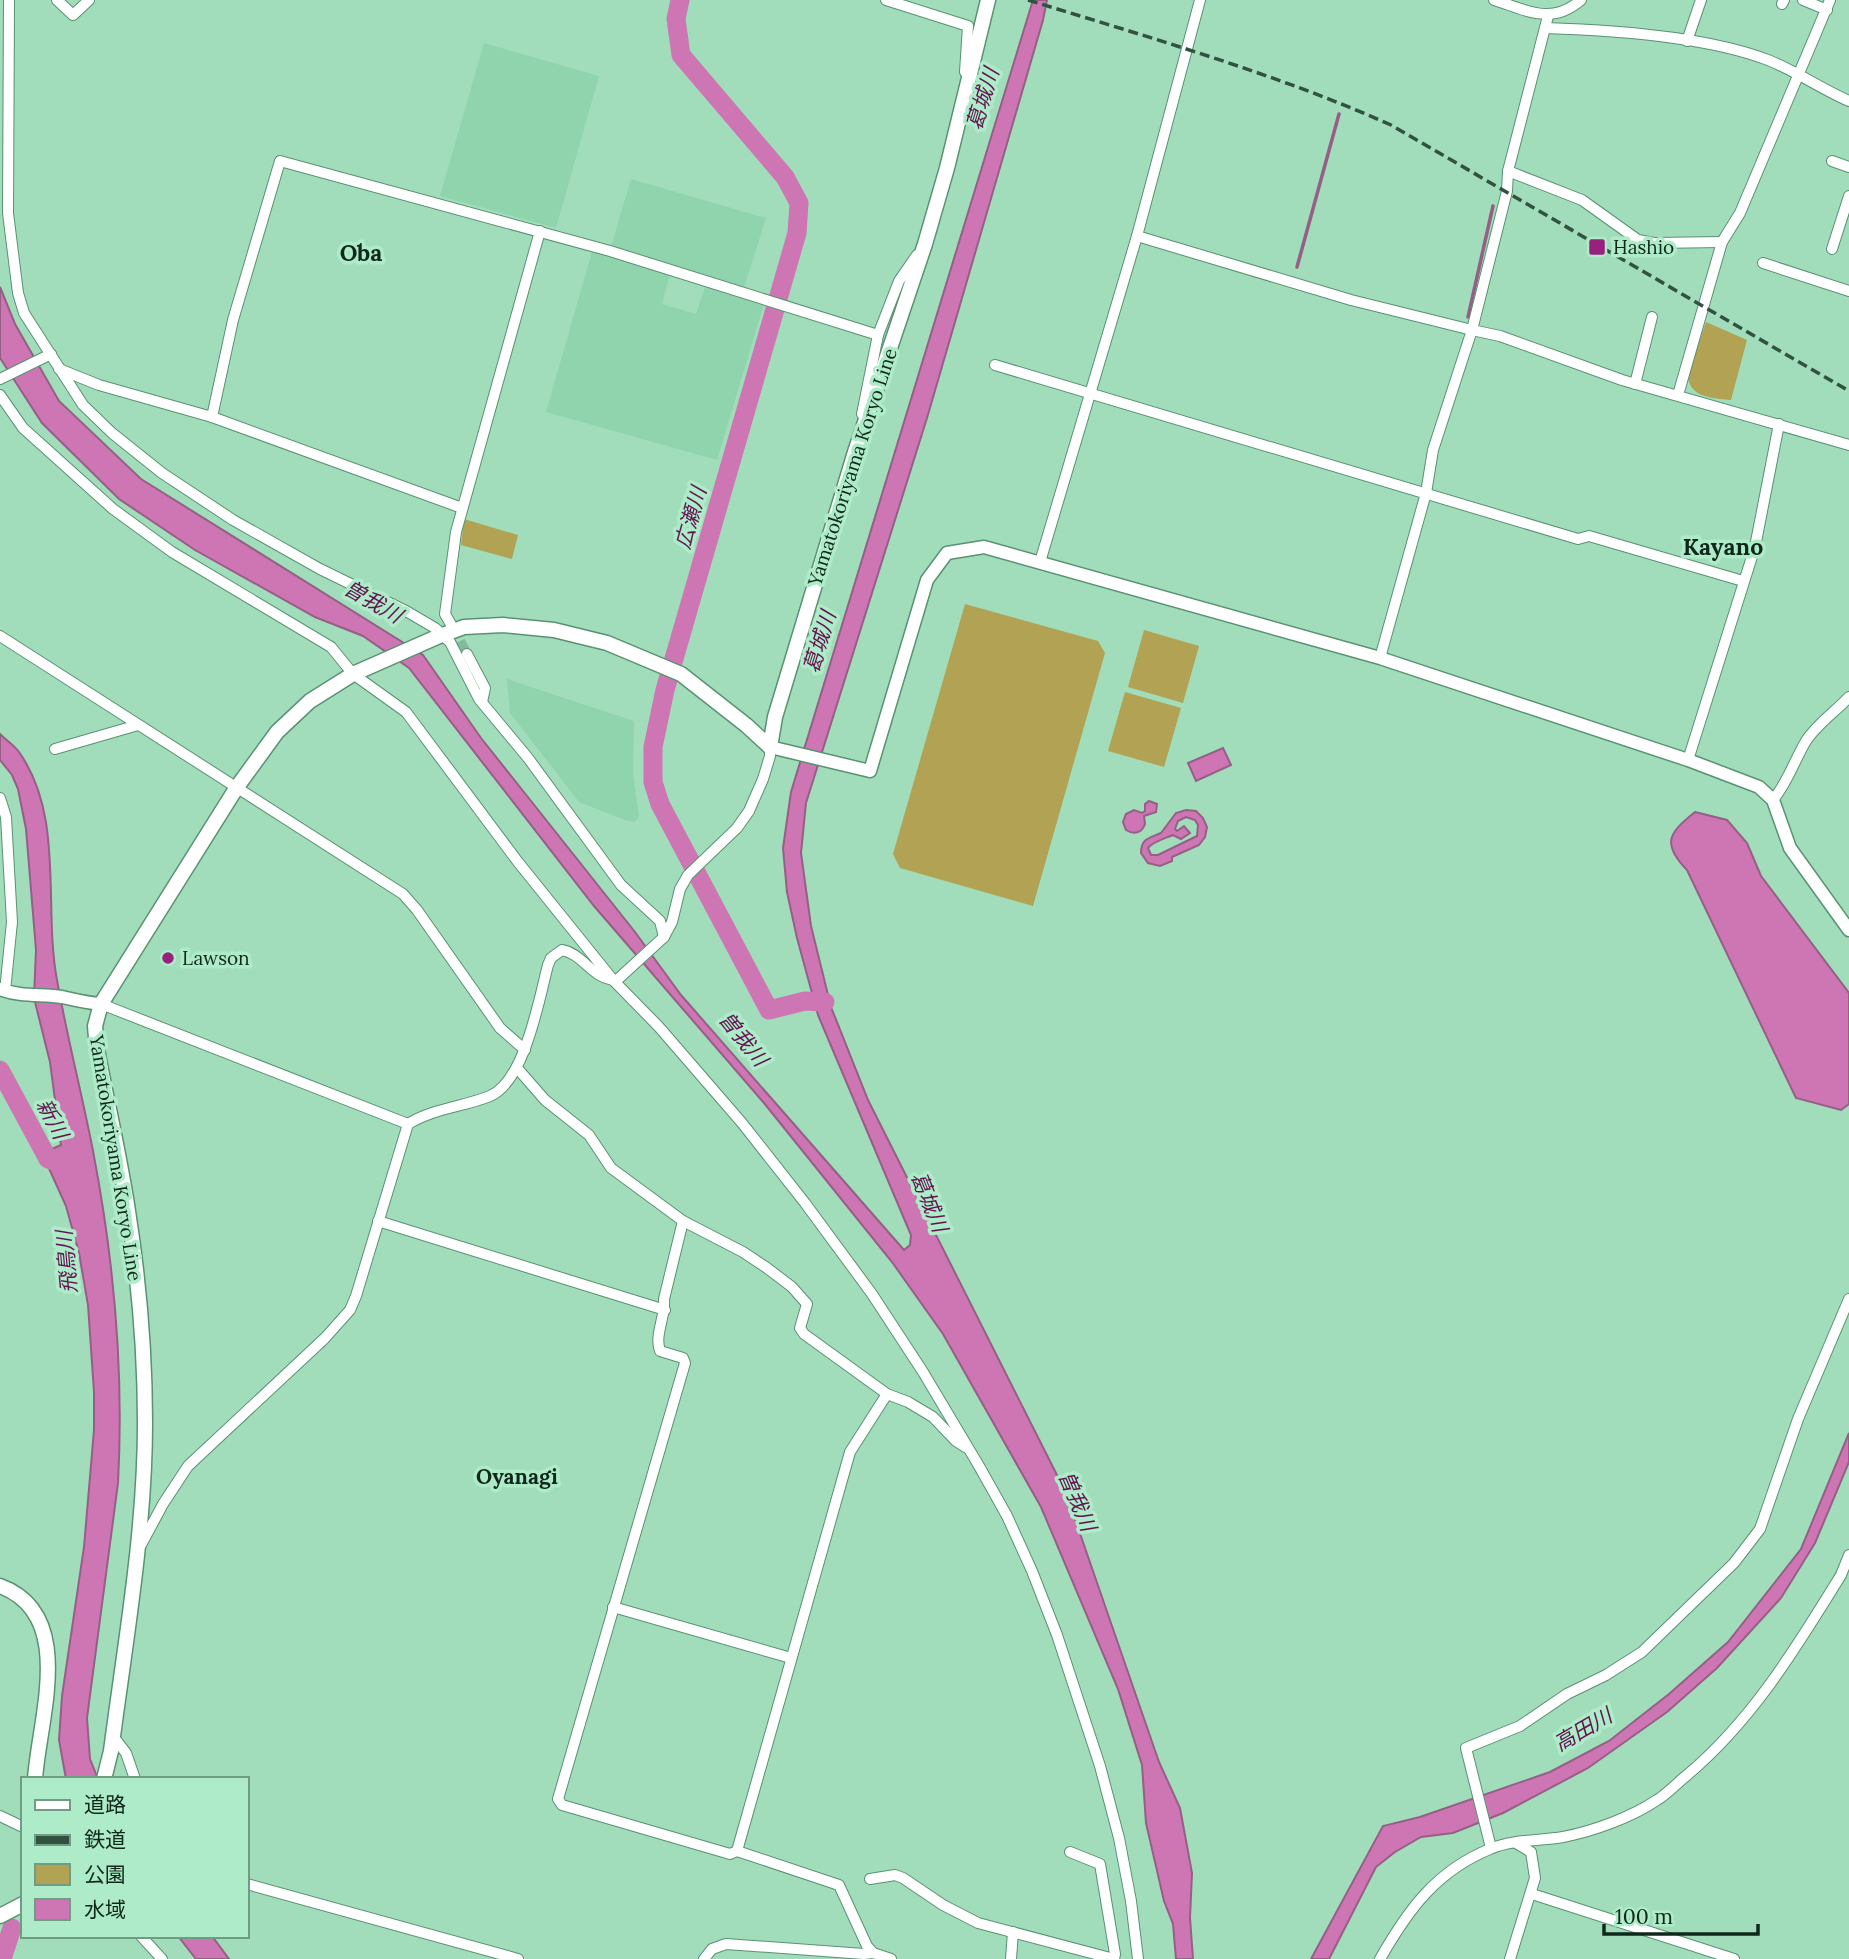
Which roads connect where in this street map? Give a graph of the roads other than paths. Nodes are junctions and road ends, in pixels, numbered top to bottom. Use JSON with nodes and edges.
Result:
{"nodes":[{"id":1,"x":9,"y":0,"type":"edge"},
{"id":2,"x":57,"y":0,"type":"edge"},
{"id":3,"x":89,"y":0,"type":"edge"},
{"id":4,"x":887,"y":0,"type":"edge"},
{"id":5,"x":988,"y":0,"type":"edge"},
{"id":6,"x":1200,"y":0,"type":"edge"},
{"id":7,"x":1494,"y":0,"type":"edge"},
{"id":8,"x":1580,"y":0,"type":"edge"},
{"id":9,"x":1700,"y":0,"type":"edge"},
{"id":10,"x":1803,"y":0,"type":"edge"},
{"id":11,"x":1828,"y":5,"type":"edge"},
{"id":12,"x":1548,"y":16,"type":"junction"},
{"id":13,"x":1545,"y":28,"type":"junction"},
{"id":14,"x":1687,"y":41,"type":"junction"},
{"id":15,"x":1800,"y":75,"type":"junction"},
{"id":16,"x":964,"y":97,"type":"junction"},
{"id":17,"x":1849,"y":101,"type":"edge"},
{"id":18,"x":1832,"y":161,"type":"dead end"},
{"id":19,"x":1849,"y":167,"type":"edge"},
{"id":20,"x":1507,"y":171,"type":"junction"},
{"id":21,"x":1849,"y":196,"type":"edge"},
{"id":22,"x":540,"y":231,"type":"junction"},
{"id":23,"x":1137,"y":236,"type":"junction"},
{"id":24,"x":1723,"y":242,"type":"junction"},
{"id":25,"x":925,"y":244,"type":"junction"},
{"id":26,"x":1832,"y":249,"type":"dead end"},
{"id":27,"x":1763,"y":263,"type":"dead end"},
{"id":28,"x":1849,"y":291,"type":"edge"},
{"id":29,"x":1653,"y":317,"type":"dead end"},
{"id":30,"x":1472,"y":330,"type":"junction"},
{"id":31,"x":878,"y":334,"type":"junction"},
{"id":32,"x":48,"y":355,"type":"junction"},
{"id":33,"x":995,"y":365,"type":"dead end"},
{"id":34,"x":59,"y":369,"type":"junction"},
{"id":35,"x":0,"y":379,"type":"edge"},
{"id":36,"x":1635,"y":384,"type":"junction"},
{"id":37,"x":1090,"y":393,"type":"junction"},
{"id":38,"x":0,"y":395,"type":"edge"},
{"id":39,"x":1678,"y":395,"type":"junction"},
{"id":40,"x":212,"y":417,"type":"junction"},
{"id":41,"x":1779,"y":424,"type":"junction"},
{"id":42,"x":1849,"y":445,"type":"edge"},
{"id":43,"x":855,"y":452,"type":"junction"},
{"id":44,"x":1426,"y":493,"type":"junction"},
{"id":45,"x":461,"y":508,"type":"junction"},
{"id":46,"x":1040,"y":562,"type":"junction"},
{"id":47,"x":1743,"y":581,"type":"junction"},
{"id":48,"x":444,"y":633,"type":"junction"},
{"id":49,"x":0,"y":636,"type":"edge"},
{"id":50,"x":467,"y":654,"type":"tunnel mouth"},
{"id":51,"x":1380,"y":658,"type":"junction"},
{"id":52,"x":359,"y":672,"type":"junction"},
{"id":53,"x":1849,"y":698,"type":"edge"},
{"id":54,"x":482,"y":702,"type":"junction"},
{"id":55,"x":138,"y":725,"type":"junction"},
{"id":56,"x":776,"y":748,"type":"junction"},
{"id":57,"x":55,"y":750,"type":"dead end"},
{"id":58,"x":1688,"y":760,"type":"junction"},
{"id":59,"x":237,"y":788,"type":"junction"},
{"id":60,"x":0,"y":798,"type":"edge"},
{"id":61,"x":1773,"y":800,"type":"junction"},
{"id":62,"x":1849,"y":930,"type":"edge"},
{"id":63,"x":664,"y":937,"type":"junction"},
{"id":64,"x":615,"y":980,"type":"junction"},
{"id":65,"x":3,"y":990,"type":"edge"},
{"id":66,"x":101,"y":1004,"type":"junction"},
{"id":67,"x":525,"y":1050,"type":"junction"},
{"id":68,"x":516,"y":1068,"type":"junction"},
{"id":69,"x":408,"y":1124,"type":"junction"},
{"id":70,"x":378,"y":1221,"type":"junction"},
{"id":71,"x":682,"y":1221,"type":"junction"},
{"id":72,"x":1849,"y":1299,"type":"edge"},
{"id":73,"x":665,"y":1310,"type":"junction"},
{"id":74,"x":887,"y":1394,"type":"junction"},
{"id":75,"x":967,"y":1448,"type":"junction"},
{"id":76,"x":142,"y":1499,"type":"junction"},
{"id":77,"x":163,"y":1504,"type":"junction"},
{"id":78,"x":1849,"y":1555,"type":"edge"},
{"id":79,"x":135,"y":1559,"type":"junction"},
{"id":80,"x":0,"y":1586,"type":"edge"},
{"id":81,"x":613,"y":1608,"type":"junction"},
{"id":82,"x":791,"y":1658,"type":"junction"},
{"id":83,"x":112,"y":1744,"type":"junction"},
{"id":84,"x":34,"y":1777,"type":"edge"},
{"id":85,"x":104,"y":1777,"type":"edge"},
{"id":86,"x":134,"y":1777,"type":"edge"},
{"id":87,"x":0,"y":1816,"type":"edge"},
{"id":88,"x":21,"y":1826,"type":"edge"},
{"id":89,"x":1516,"y":1843,"type":"junction"},
{"id":90,"x":1490,"y":1846,"type":"junction"},
{"id":91,"x":737,"y":1851,"type":"junction"},
{"id":92,"x":1070,"y":1852,"type":"dead end"},
{"id":93,"x":870,"y":1880,"type":"dead end"},
{"id":94,"x":248,"y":1884,"type":"edge"},
{"id":95,"x":1532,"y":1894,"type":"junction"},
{"id":96,"x":21,"y":1905,"type":"edge"},
{"id":97,"x":0,"y":1916,"type":"edge"},
{"id":98,"x":1013,"y":1931,"type":"junction"},
{"id":99,"x":143,"y":1938,"type":"edge"},
{"id":100,"x":873,"y":1953,"type":"junction"},
{"id":101,"x":162,"y":1959,"type":"edge"},
{"id":102,"x":518,"y":1959,"type":"edge"},
{"id":103,"x":704,"y":1959,"type":"edge"},
{"id":104,"x":891,"y":1959,"type":"edge"},
{"id":105,"x":1011,"y":1959,"type":"edge"},
{"id":106,"x":1138,"y":1959,"type":"edge"},
{"id":107,"x":1380,"y":1959,"type":"edge"},
{"id":108,"x":1510,"y":1959,"type":"edge"},
{"id":109,"x":1734,"y":1959,"type":"edge"}],
"edges":[{"from":1,"to":32,"type":"street"},
{"from":2,"to":3,"type":"street"},
{"from":4,"to":16,"type":"street"},
{"from":5,"to":16,"type":"main road","name":"Yamatokoriyama Koryo Line"},
{"from":6,"to":23,"type":"street"},
{"from":7,"to":12,"type":"street"},
{"from":8,"to":12,"type":"street"},
{"from":9,"to":14,"type":"street"},
{"from":10,"to":11,"type":"street"},
{"from":11,"to":15,"type":"street"},
{"from":12,"to":13,"type":"street"},
{"from":13,"to":14,"type":"street"},
{"from":13,"to":20,"type":"street"},
{"from":14,"to":15,"type":"street"},
{"from":15,"to":17,"type":"street"},
{"from":15,"to":24,"type":"street"},
{"from":16,"to":25,"type":"main road","name":"Yamatokoriyama Koryo Line"},
{"from":18,"to":19,"type":"street"},
{"from":20,"to":24,"type":"street"},
{"from":20,"to":30,"type":"street"},
{"from":21,"to":26,"type":"street"},
{"from":22,"to":31,"type":"street"},
{"from":22,"to":40,"type":"street"},
{"from":22,"to":45,"type":"street"},
{"from":23,"to":30,"type":"street"},
{"from":23,"to":37,"type":"street"},
{"from":24,"to":39,"type":"street"},
{"from":25,"to":31,"type":"street"},
{"from":25,"to":43,"type":"main road","name":"Yamatokoriyama Koryo Line"},
{"from":27,"to":28,"type":"street"},
{"from":29,"to":36,"type":"street"},
{"from":30,"to":36,"type":"street"},
{"from":30,"to":44,"type":"street"},
{"from":31,"to":43,"type":"street"},
{"from":32,"to":34,"type":"street"},
{"from":32,"to":35,"type":"street"},
{"from":33,"to":37,"type":"street"},
{"from":34,"to":40,"type":"street"},
{"from":34,"to":48,"type":"street"},
{"from":36,"to":39,"type":"street"},
{"from":37,"to":44,"type":"street"},
{"from":37,"to":46,"type":"street"},
{"from":38,"to":52,"type":"street"},
{"from":39,"to":41,"type":"street"},
{"from":40,"to":45,"type":"street"},
{"from":41,"to":42,"type":"street"},
{"from":41,"to":47,"type":"street"},
{"from":43,"to":56,"type":"main road","name":"Yamatokoriyama Koryo Line"},
{"from":44,"to":47,"type":"street"},
{"from":44,"to":51,"type":"street"},
{"from":45,"to":48,"type":"street"},
{"from":46,"to":51,"type":"street"},
{"from":46,"to":56,"type":"street"},
{"from":47,"to":58,"type":"street"},
{"from":48,"to":52,"type":"main road","name":"Yamatokoriyama Koryo Line"},
{"from":48,"to":54,"type":"street"},
{"from":48,"to":56,"type":"main road","name":"Yamatokoriyama Koryo Line"},
{"from":49,"to":55,"type":"street"},
{"from":50,"to":54,"type":"street"},
{"from":51,"to":58,"type":"street"},
{"from":52,"to":59,"type":"main road","name":"Yamatokoriyama Koryo Line"},
{"from":52,"to":64,"type":"street"},
{"from":53,"to":61,"type":"street"},
{"from":54,"to":63,"type":"street"},
{"from":55,"to":57,"type":"street"},
{"from":55,"to":59,"type":"street"},
{"from":56,"to":63,"type":"street"},
{"from":58,"to":61,"type":"street"},
{"from":59,"to":66,"type":"main road","name":"Yamatokoriyama Koryo Line"},
{"from":59,"to":67,"type":"street"},
{"from":60,"to":65,"type":"street"},
{"from":61,"to":62,"type":"street"},
{"from":63,"to":64,"type":"street"},
{"from":64,"to":67,"type":"street"},
{"from":64,"to":75,"type":"street"},
{"from":65,"to":66,"type":"street"},
{"from":66,"to":69,"type":"street"},
{"from":66,"to":76,"type":"main road","name":"Yamatokoriyama Koryo Line"},
{"from":67,"to":68,"type":"street"},
{"from":68,"to":69,"type":"street"},
{"from":68,"to":71,"type":"street"},
{"from":69,"to":70,"type":"street"},
{"from":70,"to":73,"type":"street"},
{"from":70,"to":77,"type":"street"},
{"from":71,"to":73,"type":"street"},
{"from":71,"to":74,"type":"street"},
{"from":72,"to":90,"type":"street"},
{"from":73,"to":81,"type":"street"},
{"from":74,"to":75,"type":"street"},
{"from":74,"to":82,"type":"street"},
{"from":75,"to":106,"type":"street"},
{"from":76,"to":77,"type":"street"},
{"from":76,"to":79,"type":"main road","name":"Yamatokoriyama Koryo Line"},
{"from":77,"to":79,"type":"street"},
{"from":78,"to":89,"type":"street"},
{"from":79,"to":83,"type":"main road","name":"Yamatokoriyama Koryo Line"},
{"from":80,"to":84,"type":"main road"},
{"from":81,"to":82,"type":"street"},
{"from":81,"to":91,"type":"street"},
{"from":82,"to":91,"type":"street"},
{"from":83,"to":85,"type":"main road","name":"Yamatokoriyama Koryo Line"},
{"from":83,"to":86,"type":"street"},
{"from":87,"to":88,"type":"street"},
{"from":89,"to":90,"type":"street"},
{"from":89,"to":95,"type":"street"},
{"from":90,"to":107,"type":"street"},
{"from":91,"to":100,"type":"street"},
{"from":92,"to":98,"type":"street"},
{"from":93,"to":98,"type":"street"},
{"from":94,"to":102,"type":"street"},
{"from":95,"to":108,"type":"street"},
{"from":95,"to":109,"type":"street"},
{"from":96,"to":97,"type":"main road"},
{"from":98,"to":105,"type":"street"},
{"from":99,"to":101,"type":"street"},
{"from":100,"to":103,"type":"street"},
{"from":100,"to":104,"type":"street"}]}
